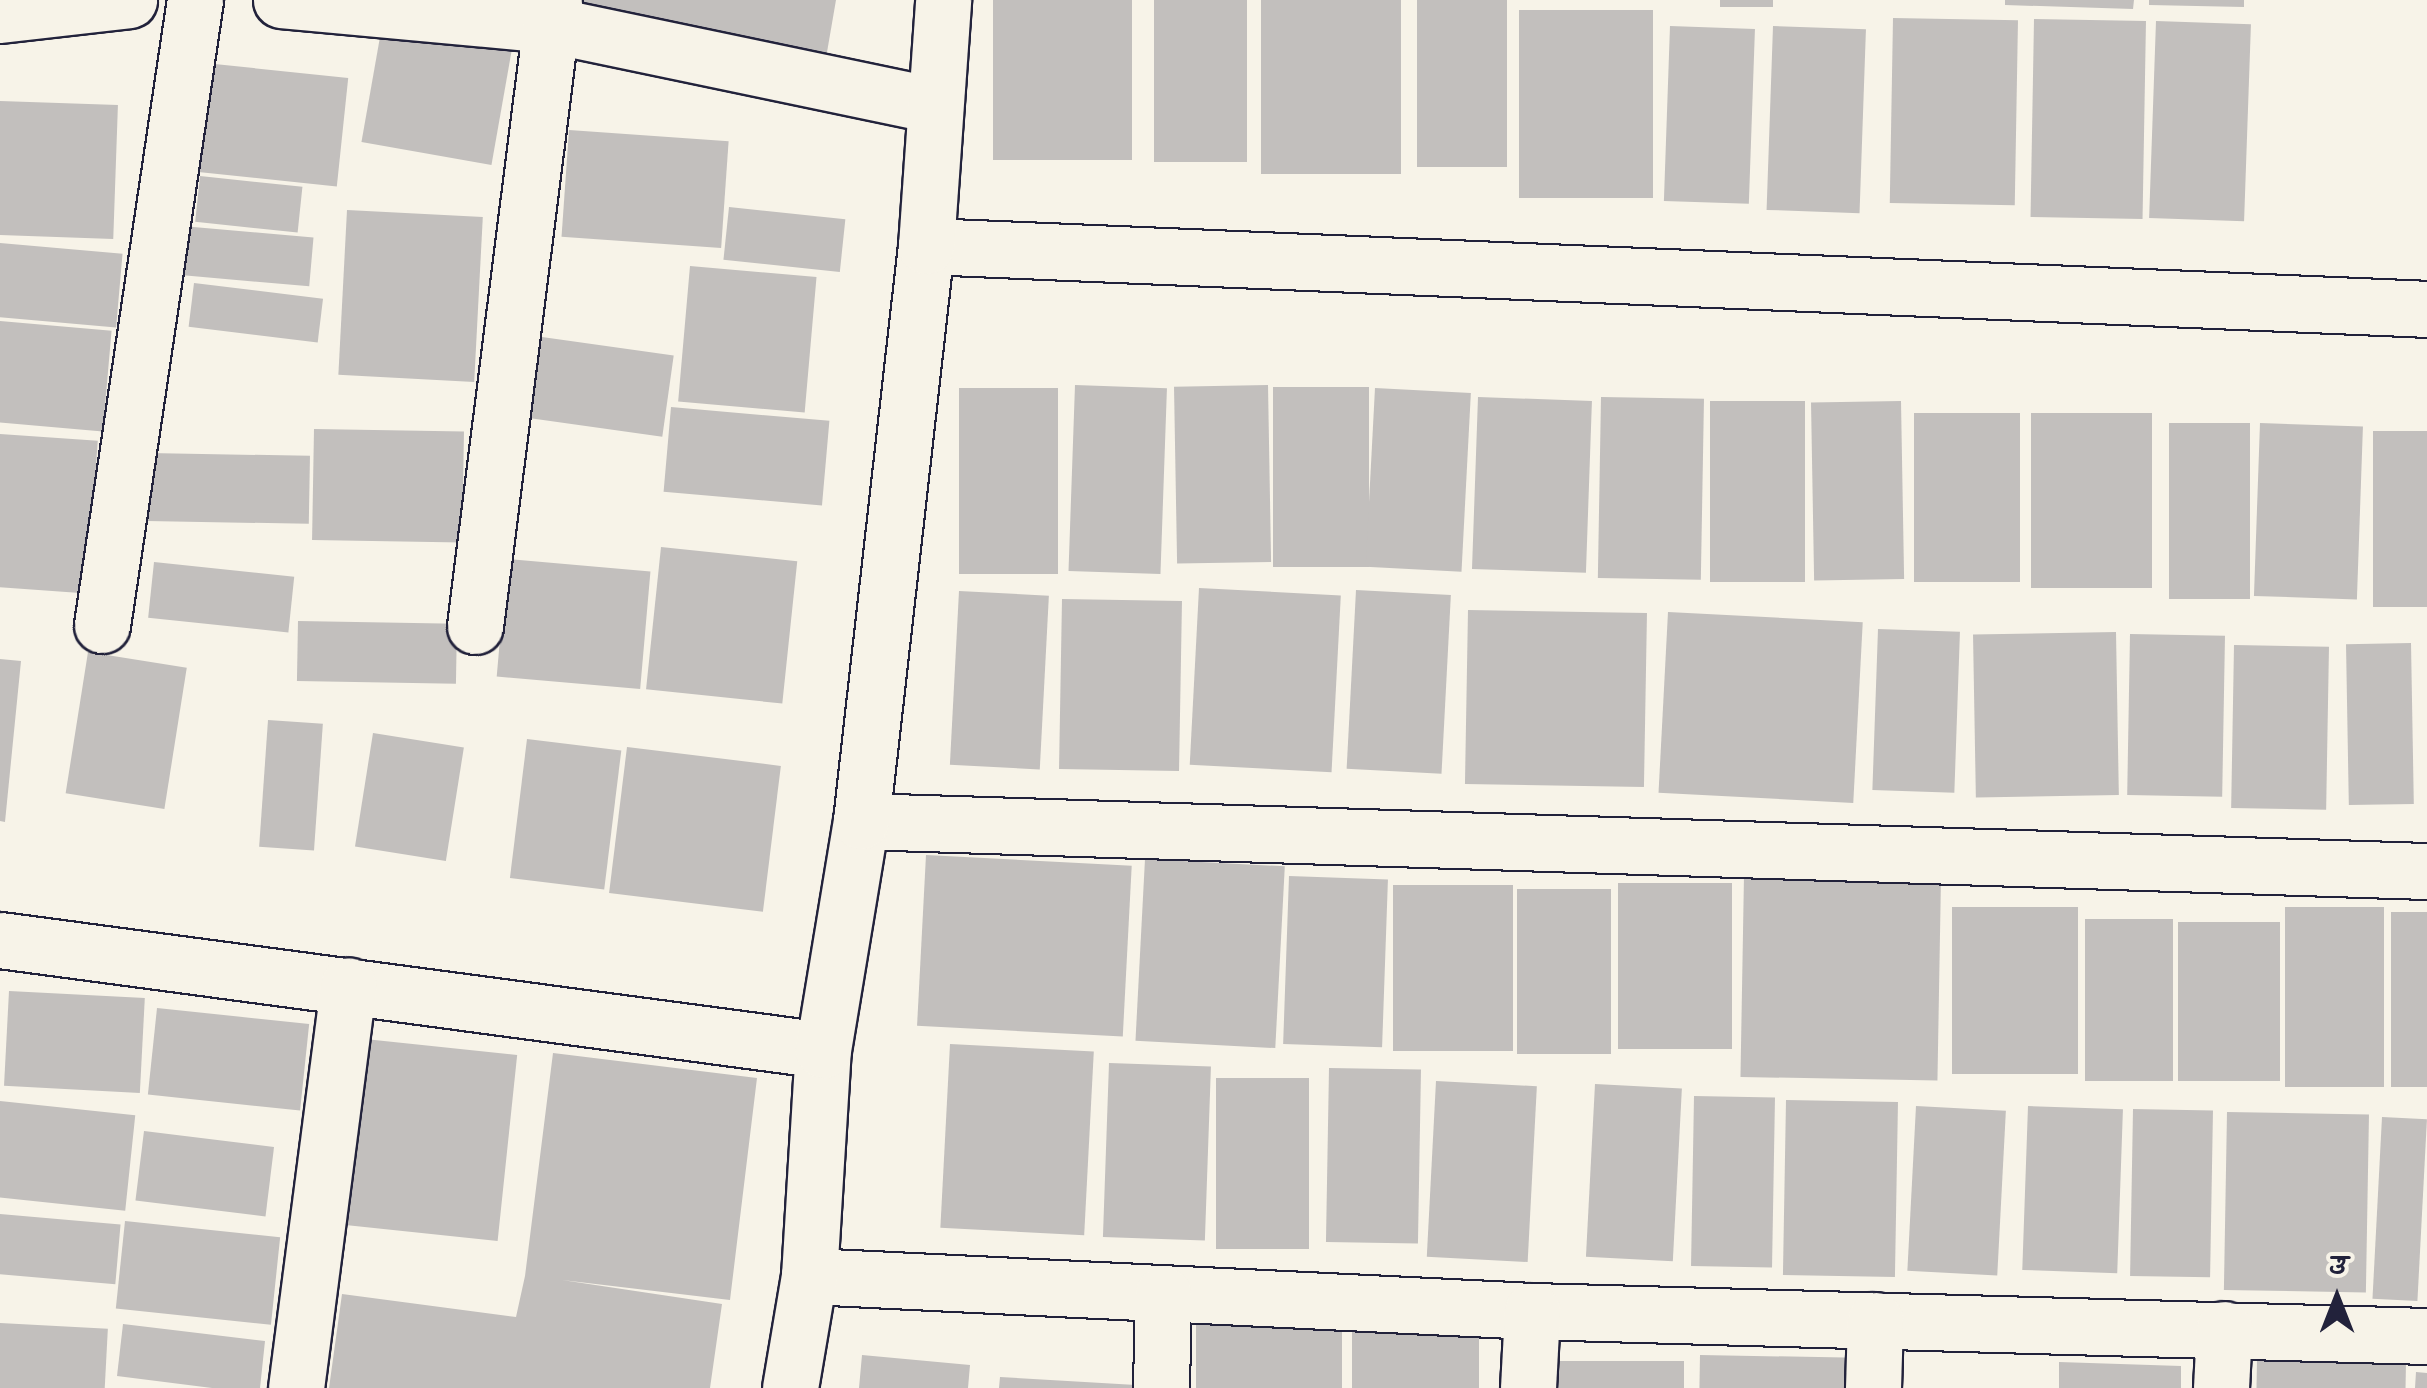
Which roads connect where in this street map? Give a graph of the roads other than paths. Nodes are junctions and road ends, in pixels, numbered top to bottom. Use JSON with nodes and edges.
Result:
{"nodes":[{"id":1,"x":129,"y":0,"type":"edge"},
{"id":2,"x":195,"y":0,"type":"edge"},
{"id":3,"x":281,"y":0,"type":"edge"},
{"id":4,"x":942,"y":0,"type":"edge"},
{"id":5,"x":553,"y":12,"type":"edge"},
{"id":6,"x":0,"y":15,"type":"edge"},
{"id":7,"x":934,"y":105,"type":"junction"},
{"id":8,"x":926,"y":246,"type":"junction"},
{"id":9,"x":2427,"y":310,"type":"edge"},
{"id":10,"x":102,"y":625,"type":"dead end"},
{"id":11,"x":475,"y":626,"type":"dead end"},
{"id":12,"x":861,"y":820,"type":"junction"},
{"id":13,"x":2427,"y":871,"type":"edge"},
{"id":14,"x":0,"y":940,"type":"edge"},
{"id":15,"x":348,"y":986,"type":"junction"},
{"id":16,"x":823,"y":1050,"type":"junction"},
{"id":17,"x":809,"y":1276,"type":"junction"},
{"id":18,"x":1164,"y":1294,"type":"junction"},
{"id":19,"x":1532,"y":1312,"type":"junction"},
{"id":20,"x":1876,"y":1320,"type":"junction"},
{"id":21,"x":2224,"y":1329,"type":"junction"},
{"id":22,"x":2427,"y":1336,"type":"edge"},
{"id":23,"x":296,"y":1388,"type":"edge"},
{"id":24,"x":790,"y":1388,"type":"edge"},
{"id":25,"x":1161,"y":1388,"type":"edge"},
{"id":26,"x":1528,"y":1388,"type":"edge"},
{"id":27,"x":1873,"y":1388,"type":"edge"},
{"id":28,"x":2221,"y":1388,"type":"edge"}],
"edges":[{"from":1,"to":6,"type":"street"},
{"from":2,"to":10,"type":"street"},
{"from":3,"to":5,"type":"street"},
{"from":4,"to":7,"type":"street"},
{"from":5,"to":7,"type":"street"},
{"from":5,"to":11,"type":"street"},
{"from":7,"to":8,"type":"street"},
{"from":8,"to":9,"type":"street"},
{"from":8,"to":12,"type":"street"},
{"from":12,"to":13,"type":"street"},
{"from":12,"to":16,"type":"street"},
{"from":14,"to":15,"type":"street"},
{"from":15,"to":16,"type":"street"},
{"from":15,"to":23,"type":"street"},
{"from":16,"to":17,"type":"street"},
{"from":17,"to":18,"type":"street"},
{"from":17,"to":24,"type":"street"},
{"from":18,"to":19,"type":"street"},
{"from":18,"to":25,"type":"street"},
{"from":19,"to":20,"type":"street"},
{"from":19,"to":26,"type":"street"},
{"from":20,"to":21,"type":"street"},
{"from":20,"to":27,"type":"street"},
{"from":21,"to":22,"type":"street"},
{"from":21,"to":28,"type":"street"}]}
